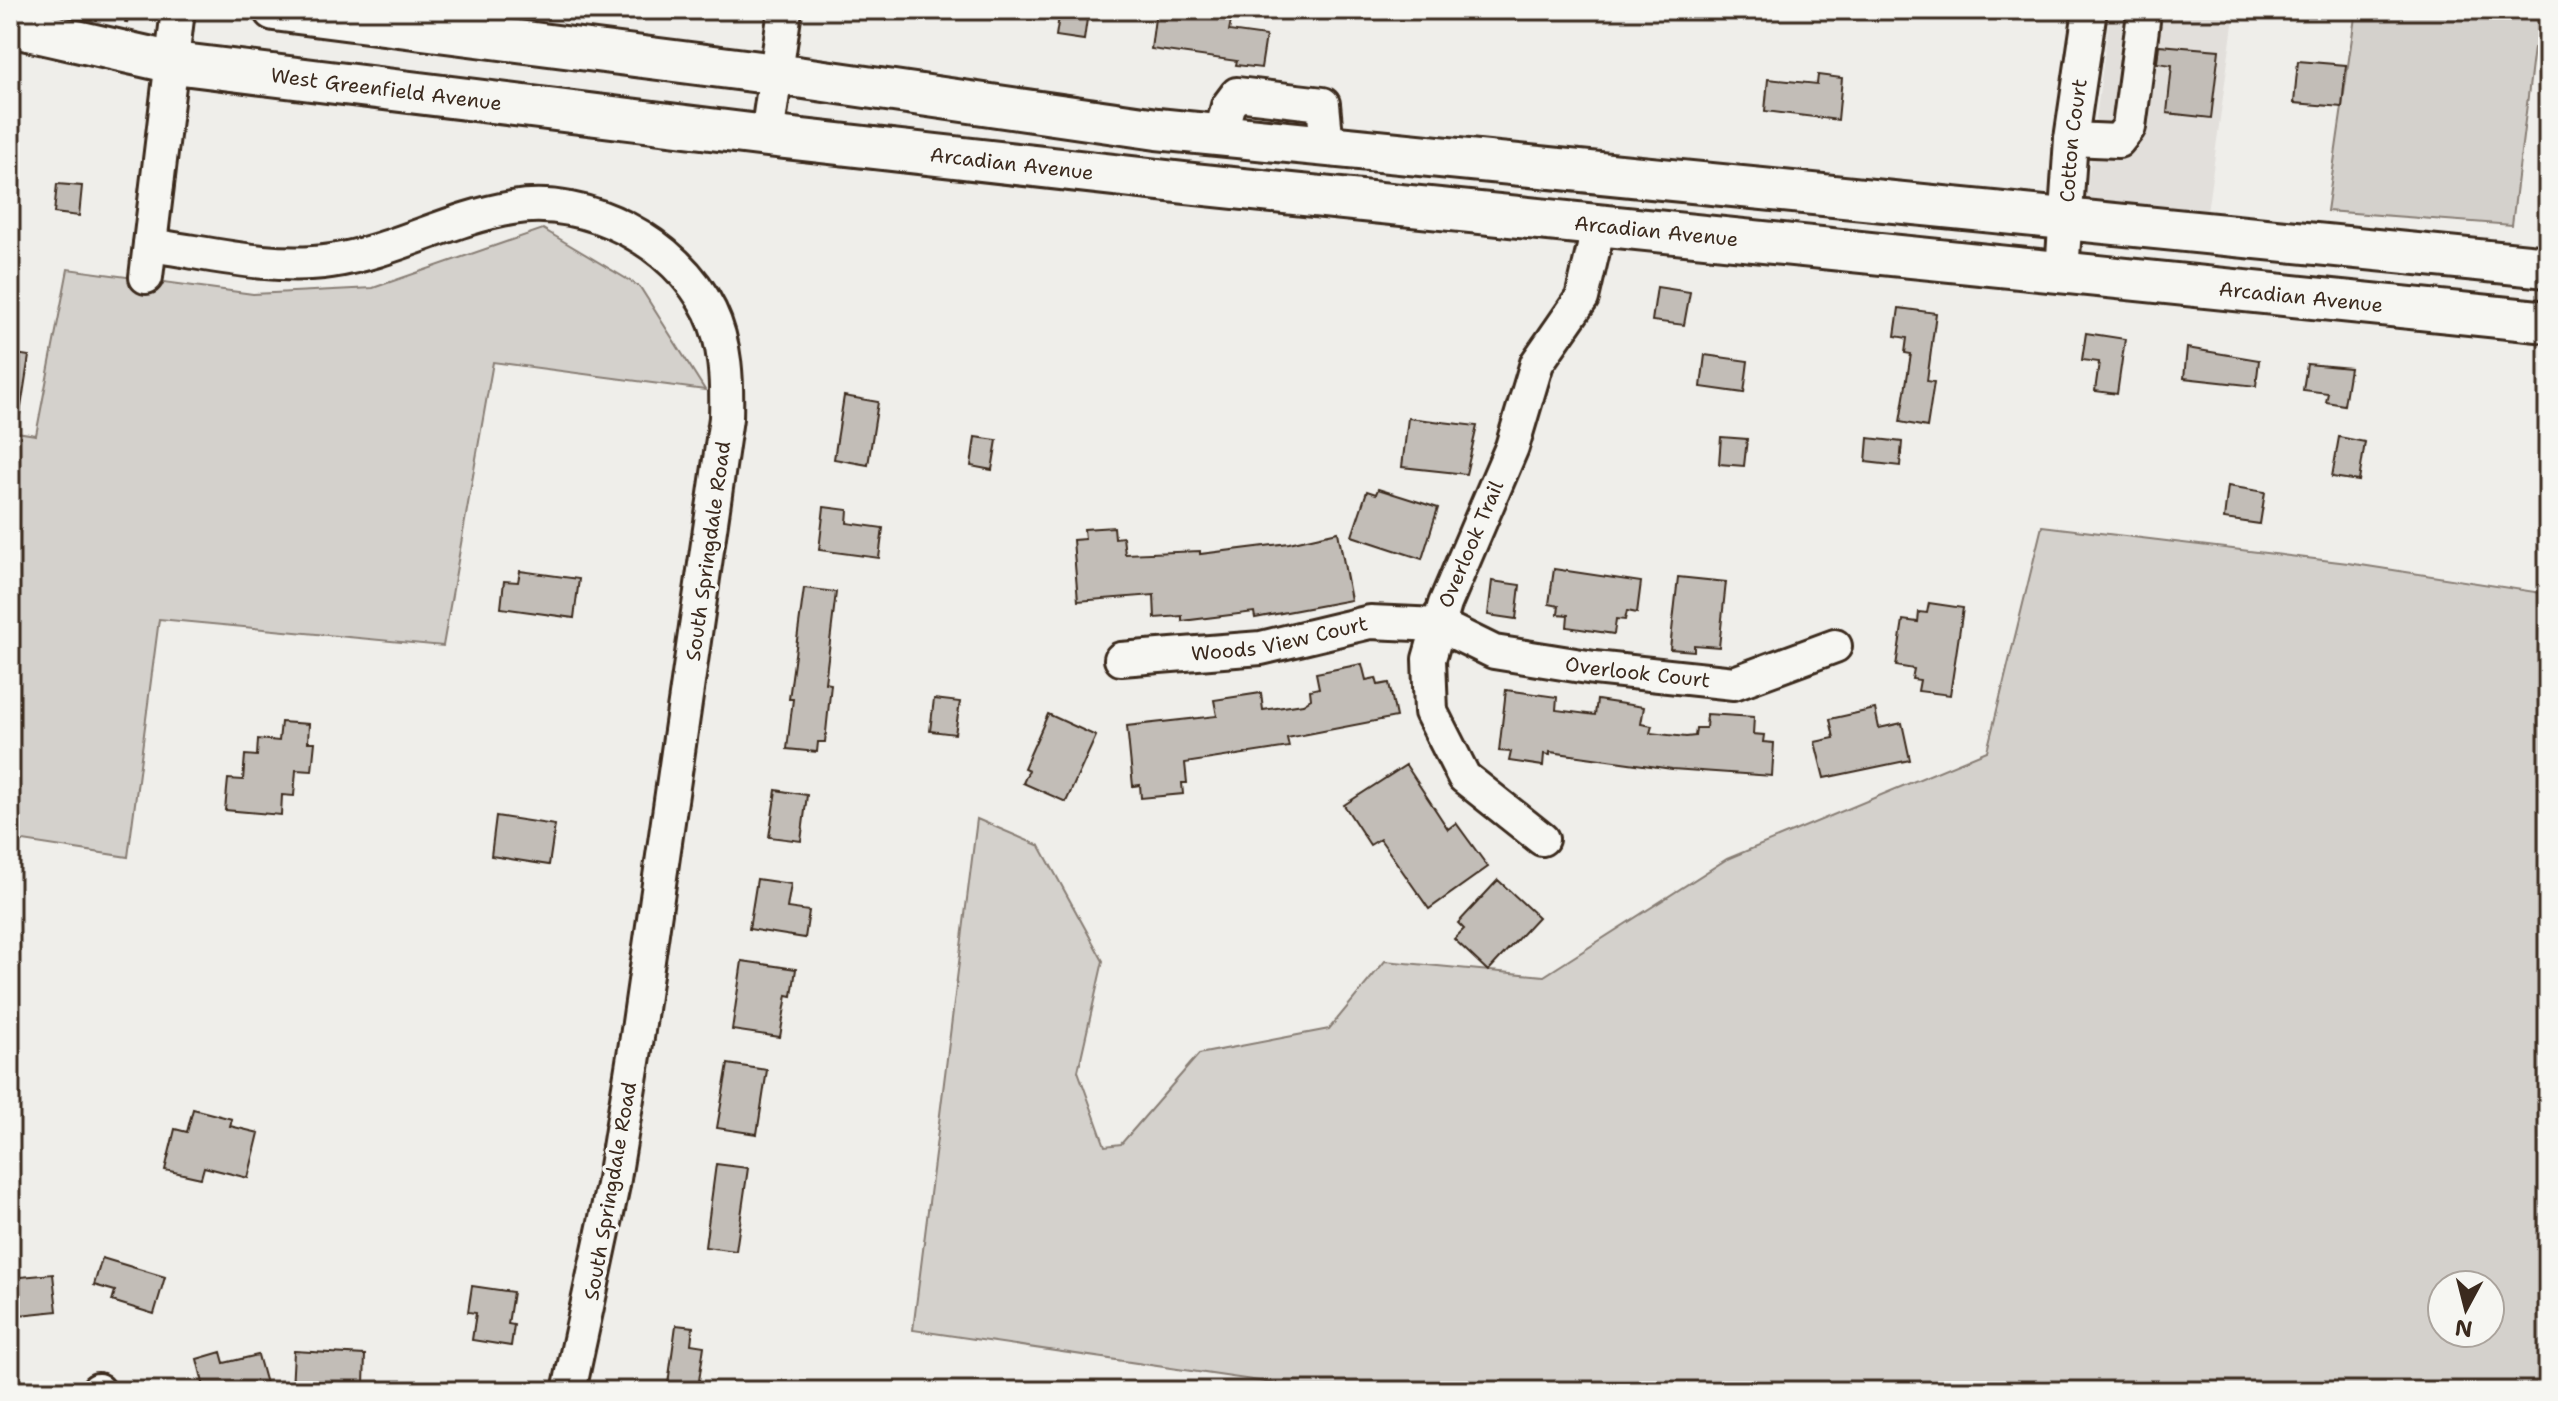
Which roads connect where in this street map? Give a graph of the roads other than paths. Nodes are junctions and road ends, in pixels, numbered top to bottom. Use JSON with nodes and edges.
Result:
{"nodes":[{"id":1,"x":178,"y":10,"type":"edge"},
{"id":2,"x":274,"y":10,"type":"edge"},
{"id":3,"x":785,"y":10,"type":"edge"},
{"id":4,"x":2090,"y":10,"type":"edge"},
{"id":5,"x":2143,"y":21,"type":"dead end"},
{"id":6,"x":10,"y":26,"type":"edge"},
{"id":7,"x":174,"y":63,"type":"junction"},
{"id":8,"x":776,"y":74,"type":"junction"},
{"id":9,"x":767,"y":136,"type":"junction"},
{"id":10,"x":2071,"y":139,"type":"junction"},
{"id":11,"x":1327,"y":146,"type":"junction"},
{"id":12,"x":1321,"y":197,"type":"junction"},
{"id":13,"x":2065,"y":221,"type":"junction"},
{"id":14,"x":1599,"y":225,"type":"junction"},
{"id":15,"x":150,"y":245,"type":"junction"},
{"id":16,"x":2548,"y":267,"type":"edge"},
{"id":17,"x":2062,"y":272,"type":"junction"},
{"id":18,"x":146,"y":277,"type":"dead end"},
{"id":19,"x":2548,"y":322,"type":"edge"},
{"id":20,"x":1439,"y":625,"type":"junction"},
{"id":21,"x":1835,"y":646,"type":"dead end"},
{"id":22,"x":1121,"y":659,"type":"dead end"},
{"id":23,"x":1542,"y":839,"type":"dead end"},
{"id":24,"x":569,"y":1391,"type":"edge"}],
"edges":[{"from":1,"to":7,"type":"street"},
{"from":2,"to":8,"type":"main road"},
{"from":3,"to":8,"type":"street"},
{"from":4,"to":10,"type":"street","name":"Cotton Court"},
{"from":5,"to":10,"type":"street"},
{"from":6,"to":7,"type":"main road","name":"West Greenfield Avenue"},
{"from":7,"to":9,"type":"main road","name":"West Greenfield Avenue"},
{"from":7,"to":15,"type":"street"},
{"from":8,"to":9,"type":"street"},
{"from":8,"to":11,"type":"main road"},
{"from":9,"to":12,"type":"main road","name":"Arcadian Avenue"},
{"from":10,"to":13,"type":"street","name":"Cotton Court"},
{"from":11,"to":12,"type":"main road"},
{"from":11,"to":13,"type":"main road"},
{"from":12,"to":14,"type":"main road","name":"Arcadian Avenue"},
{"from":13,"to":16,"type":"main road"},
{"from":13,"to":17,"type":"street","name":"Cotton Court"},
{"from":14,"to":17,"type":"main road","name":"Arcadian Avenue"},
{"from":14,"to":20,"type":"street","name":"Overlook Trail"},
{"from":15,"to":18,"type":"street"},
{"from":15,"to":24,"type":"street","name":"South Springdale Road"},
{"from":17,"to":19,"type":"main road","name":"Arcadian Avenue"},
{"from":20,"to":21,"type":"street","name":"Overlook Court"},
{"from":20,"to":22,"type":"street","name":"Woods View Court"},
{"from":20,"to":23,"type":"street","name":"Overlook Trail"}]}
